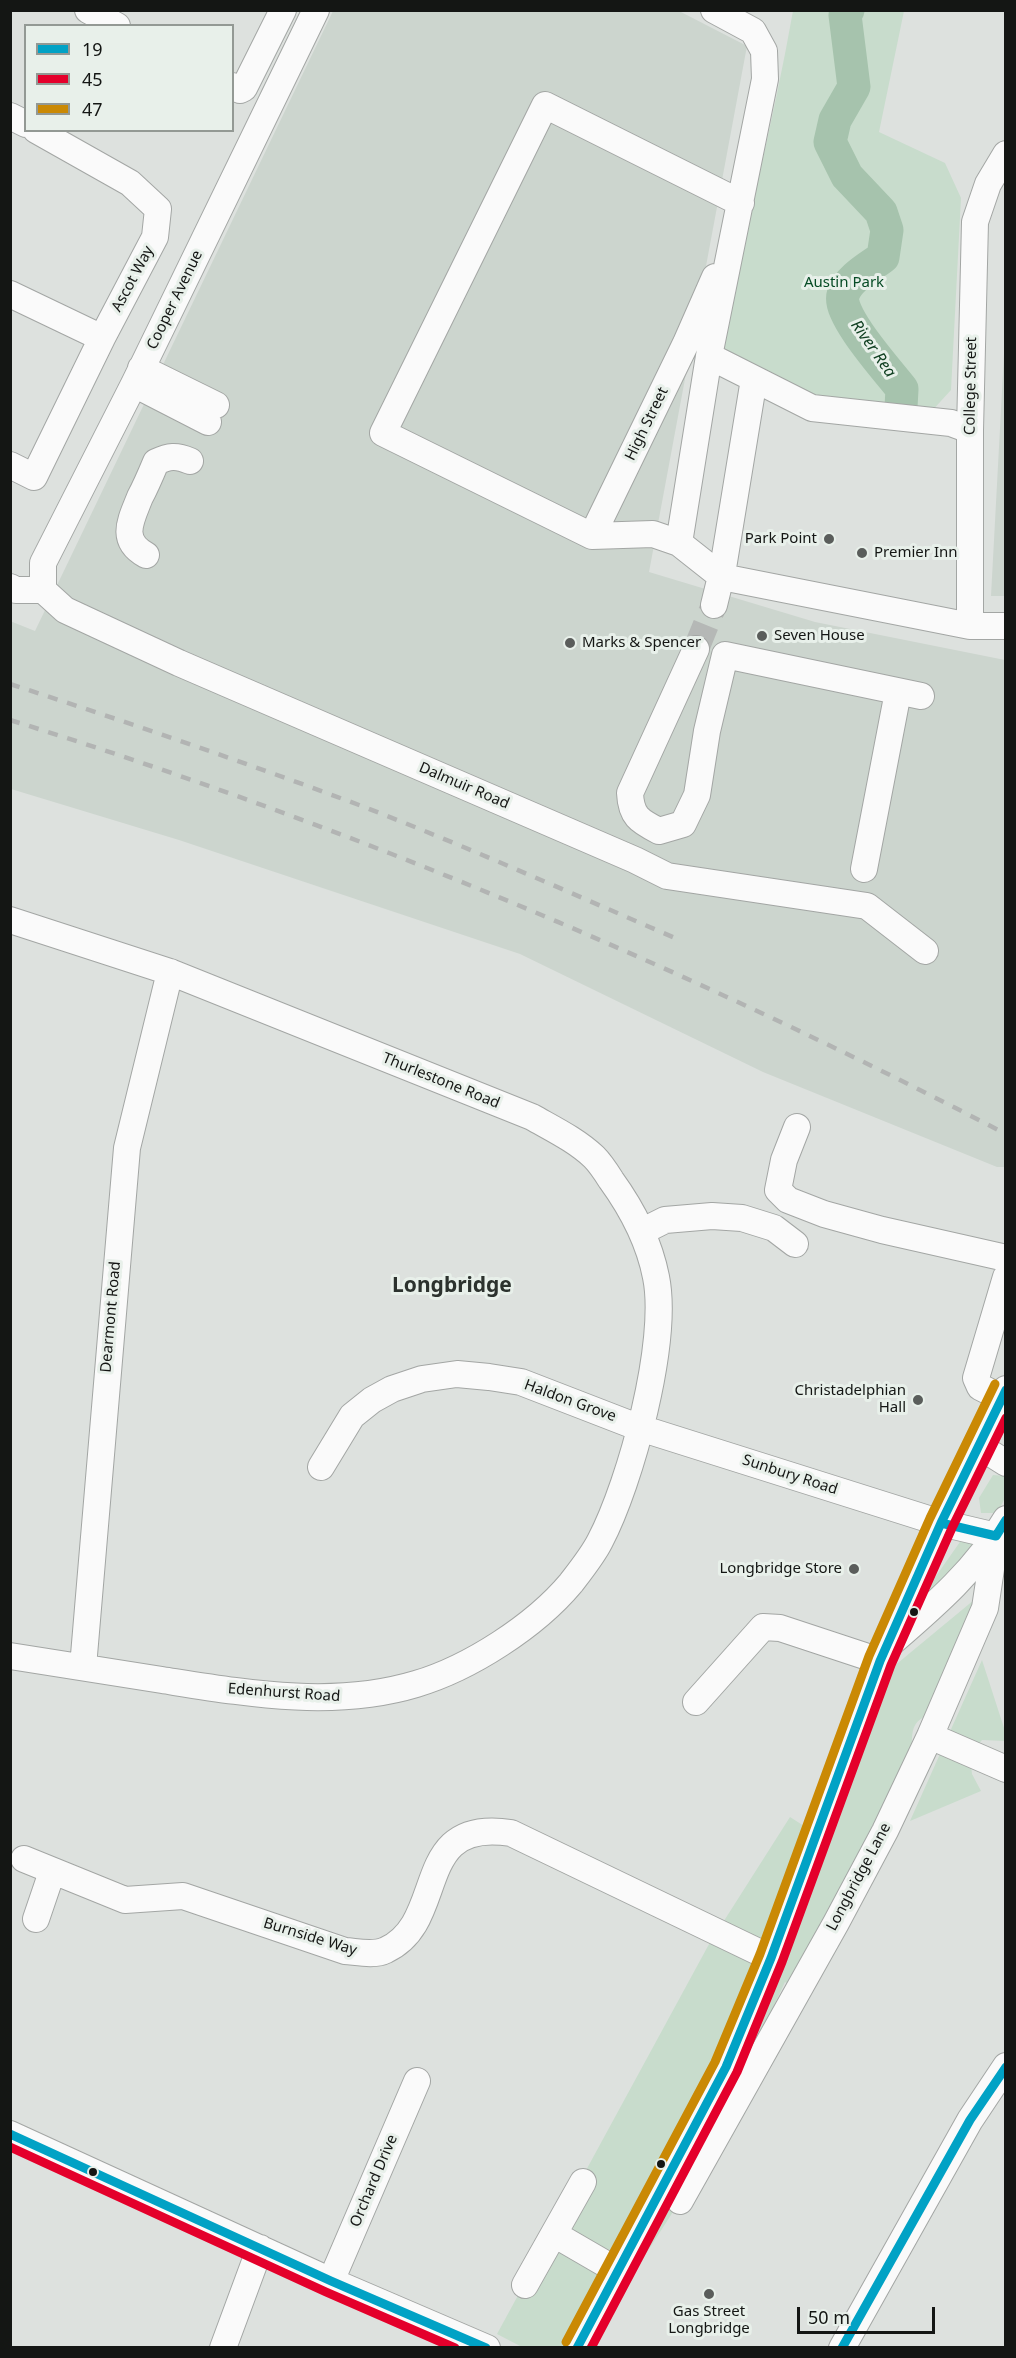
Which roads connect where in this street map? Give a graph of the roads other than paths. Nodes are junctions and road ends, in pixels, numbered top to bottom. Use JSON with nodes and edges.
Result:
{"nodes":[{"id":1,"x":88,"y":10,"type":"edge"},
{"id":2,"x":283,"y":10,"type":"edge"},
{"id":3,"x":316,"y":10,"type":"edge"},
{"id":4,"x":714,"y":10,"type":"edge"},
{"id":5,"x":113,"y":24,"type":"edge"},
{"id":6,"x":234,"y":87,"type":"edge"},
{"id":7,"x":10,"y":116,"type":"edge"},
{"id":8,"x":24,"y":123,"type":"edge"},
{"id":9,"x":40,"y":132,"type":"edge"},
{"id":10,"x":1005,"y":154,"type":"edge"},
{"id":11,"x":741,"y":202,"type":"junction"},
{"id":12,"x":736,"y":230,"type":"junction"},
{"id":13,"x":10,"y":294,"type":"edge"},
{"id":14,"x":102,"y":338,"type":"junction"},
{"id":15,"x":710,"y":356,"type":"junction"},
{"id":16,"x":138,"y":376,"type":"junction"},
{"id":17,"x":754,"y":379,"type":"junction"},
{"id":18,"x":212,"y":414,"type":"dead end"},
{"id":19,"x":970,"y":430,"type":"junction"},
{"id":20,"x":190,"y":461,"type":"dead end"},
{"id":21,"x":10,"y":465,"type":"edge"},
{"id":22,"x":592,"y":536,"type":"junction"},
{"id":23,"x":679,"y":543,"type":"junction"},
{"id":24,"x":146,"y":555,"type":"dead end"},
{"id":25,"x":722,"y":577,"type":"junction"},
{"id":26,"x":10,"y":587,"type":"edge"},
{"id":27,"x":43,"y":590,"type":"junction"},
{"id":28,"x":714,"y":605,"type":"tunnel mouth"},
{"id":29,"x":970,"y":626,"type":"junction"},
{"id":30,"x":1005,"y":626,"type":"edge"},
{"id":31,"x":696,"y":649,"type":"tunnel mouth"},
{"id":32,"x":864,"y":869,"type":"dead end"},
{"id":33,"x":10,"y":920,"type":"edge"},
{"id":34,"x":925,"y":951,"type":"dead end"},
{"id":35,"x":170,"y":972,"type":"junction"},
{"id":36,"x":797,"y":1127,"type":"dead end"},
{"id":37,"x":643,"y":1231,"type":"junction"},
{"id":38,"x":795,"y":1244,"type":"dead end"},
{"id":39,"x":1005,"y":1258,"type":"edge"},
{"id":40,"x":1005,"y":1277,"type":"edge"},
{"id":41,"x":1004,"y":1393,"type":"edge"},
{"id":42,"x":640,"y":1428,"type":"junction"},
{"id":43,"x":979,"y":1446,"type":"junction"},
{"id":44,"x":1005,"y":1463,"type":"edge"},
{"id":45,"x":321,"y":1467,"type":"dead end"},
{"id":46,"x":941,"y":1523,"type":"junction"},
{"id":47,"x":1000,"y":1528,"type":"edge"},
{"id":48,"x":883,"y":1654,"type":"junction"},
{"id":49,"x":10,"y":1656,"type":"edge"},
{"id":50,"x":83,"y":1667,"type":"junction"},
{"id":51,"x":696,"y":1702,"type":"dead end"},
{"id":52,"x":930,"y":1736,"type":"junction"},
{"id":53,"x":1005,"y":1769,"type":"edge"},
{"id":54,"x":24,"y":1859,"type":"dead end"},
{"id":55,"x":52,"y":1872,"type":"junction"},
{"id":56,"x":36,"y":1919,"type":"dead end"},
{"id":57,"x":771,"y":1958,"type":"junction"},
{"id":58,"x":1005,"y":2066,"type":"edge"},
{"id":59,"x":417,"y":2081,"type":"dead end"},
{"id":60,"x":10,"y":2134,"type":"edge"},
{"id":61,"x":583,"y":2182,"type":"dead end"},
{"id":62,"x":680,"y":2201,"type":"dead end"},
{"id":63,"x":554,"y":2234,"type":"junction"},
{"id":64,"x":260,"y":2248,"type":"junction"},
{"id":65,"x":616,"y":2270,"type":"junction"},
{"id":66,"x":331,"y":2281,"type":"junction"},
{"id":67,"x":525,"y":2285,"type":"dead end"},
{"id":68,"x":223,"y":2348,"type":"edge"},
{"id":69,"x":487,"y":2348,"type":"edge"},
{"id":70,"x":577,"y":2348,"type":"edge"},
{"id":71,"x":842,"y":2348,"type":"edge"}],
"edges":[{"from":1,"to":5,"type":"street"},
{"from":2,"to":6,"type":"street"},
{"from":3,"to":16,"type":"street","name":"Cooper Avenue"},
{"from":4,"to":11,"type":"street","name":"High Street"},
{"from":7,"to":8,"type":"street"},
{"from":9,"to":14,"type":"street","name":"Ascot Way"},
{"from":10,"to":19,"type":"street","name":"College Street"},
{"from":11,"to":12,"type":"street","name":"High Street"},
{"from":11,"to":22,"type":"street"},
{"from":12,"to":15,"type":"street","name":"High Street"},
{"from":12,"to":22,"type":"street","name":"High Street"},
{"from":13,"to":14,"type":"street"},
{"from":14,"to":21,"type":"street","name":"Ascot Way"},
{"from":15,"to":17,"type":"street"},
{"from":15,"to":23,"type":"street","name":"High Street"},
{"from":16,"to":18,"type":"street"},
{"from":16,"to":27,"type":"street","name":"Cooper Avenue"},
{"from":17,"to":19,"type":"street"},
{"from":17,"to":25,"type":"street"},
{"from":19,"to":29,"type":"street","name":"College Street"},
{"from":20,"to":24,"type":"street"},
{"from":22,"to":23,"type":"street"},
{"from":23,"to":25,"type":"street"},
{"from":25,"to":28,"type":"street"},
{"from":25,"to":29,"type":"street"},
{"from":26,"to":27,"type":"street"},
{"from":27,"to":34,"type":"street","name":"Dalmuir Road"},
{"from":29,"to":30,"type":"street"},
{"from":31,"to":32,"type":"street"},
{"from":33,"to":35,"type":"street","name":"Thurlestone Road"},
{"from":35,"to":37,"type":"street","name":"Thurlestone Road"},
{"from":35,"to":50,"type":"street","name":"Dearmont Road"},
{"from":36,"to":39,"type":"street"},
{"from":37,"to":38,"type":"street"},
{"from":37,"to":42,"type":"street","name":"Thurlestone Road"},
{"from":40,"to":41,"type":"street"},
{"from":41,"to":43,"type":"street"},
{"from":42,"to":45,"type":"street","name":"Haldon Grove"},
{"from":42,"to":46,"type":"street","name":"Sunbury Road"},
{"from":42,"to":50,"type":"street","name":"Edenhurst Road"},
{"from":43,"to":44,"type":"street"},
{"from":43,"to":46,"type":"street"},
{"from":46,"to":47,"type":"street"},
{"from":46,"to":48,"type":"street"},
{"from":47,"to":48,"type":"street"},
{"from":47,"to":52,"type":"street","name":"Longbridge Lane"},
{"from":48,"to":51,"type":"street"},
{"from":48,"to":57,"type":"street"},
{"from":49,"to":50,"type":"street","name":"Edenhurst Road"},
{"from":52,"to":53,"type":"street"},
{"from":52,"to":62,"type":"street","name":"Longbridge Lane"},
{"from":54,"to":55,"type":"street","name":"Burnside Way"},
{"from":55,"to":56,"type":"street"},
{"from":55,"to":57,"type":"street","name":"Burnside Way"},
{"from":57,"to":65,"type":"street"},
{"from":58,"to":71,"type":"street"},
{"from":59,"to":66,"type":"street","name":"Orchard Drive"},
{"from":60,"to":64,"type":"street"},
{"from":61,"to":63,"type":"street"},
{"from":63,"to":65,"type":"street"},
{"from":63,"to":67,"type":"street"},
{"from":64,"to":66,"type":"street"},
{"from":64,"to":68,"type":"street"},
{"from":65,"to":70,"type":"street"},
{"from":66,"to":69,"type":"street"}]}
